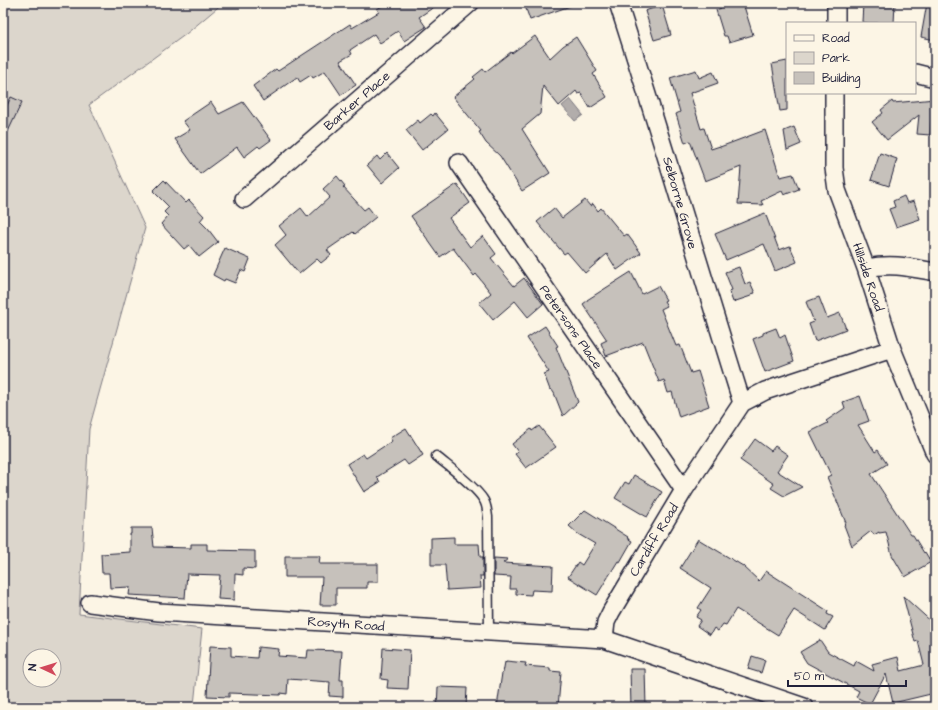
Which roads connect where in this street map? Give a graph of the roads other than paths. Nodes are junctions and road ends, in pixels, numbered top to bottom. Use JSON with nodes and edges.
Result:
{"nodes":[{"id":1,"x":470,"y":3,"type":"edge"},
{"id":2,"x":618,"y":3,"type":"edge"},
{"id":3,"x":836,"y":3,"type":"edge"},
{"id":4,"x":836,"y":22,"type":"edge"},
{"id":5,"x":916,"y":74,"type":"edge"},
{"id":6,"x":935,"y":78,"type":"edge"},
{"id":7,"x":834,"y":94,"type":"edge"},
{"id":8,"x":459,"y":163,"type":"dead end"},
{"id":9,"x":244,"y":199,"type":"dead end"},
{"id":10,"x":866,"y":268,"type":"junction"},
{"id":11,"x":935,"y":272,"type":"edge"},
{"id":12,"x":892,"y":348,"type":"junction"},
{"id":13,"x":742,"y":402,"type":"junction"},
{"id":14,"x":935,"y":454,"type":"edge"},
{"id":15,"x":436,"y":456,"type":"dead end"},
{"id":16,"x":684,"y":490,"type":"junction"},
{"id":17,"x":90,"y":603,"type":"dead end"},
{"id":18,"x":489,"y":633,"type":"junction"},
{"id":19,"x":604,"y":639,"type":"junction"},
{"id":20,"x":804,"y":707,"type":"edge"}],
"edges":[{"from":1,"to":9,"type":"street","name":"Barker Place"},
{"from":2,"to":13,"type":"street","name":"Selborne Grove"},
{"from":3,"to":4,"type":"street"},
{"from":5,"to":6,"type":"street"},
{"from":7,"to":10,"type":"street","name":"Hillside Road"},
{"from":8,"to":16,"type":"street","name":"Petersons Place"},
{"from":10,"to":11,"type":"street"},
{"from":10,"to":12,"type":"street","name":"Hillside Road"},
{"from":12,"to":13,"type":"street"},
{"from":12,"to":14,"type":"street","name":"Hillside Road"},
{"from":13,"to":16,"type":"street","name":"Cardiff Road"},
{"from":15,"to":18,"type":"lane"},
{"from":16,"to":19,"type":"street","name":"Cardiff Road"},
{"from":17,"to":18,"type":"street","name":"Rosyth Road"},
{"from":18,"to":19,"type":"street","name":"Rosyth Road"},
{"from":19,"to":20,"type":"street"}]}
